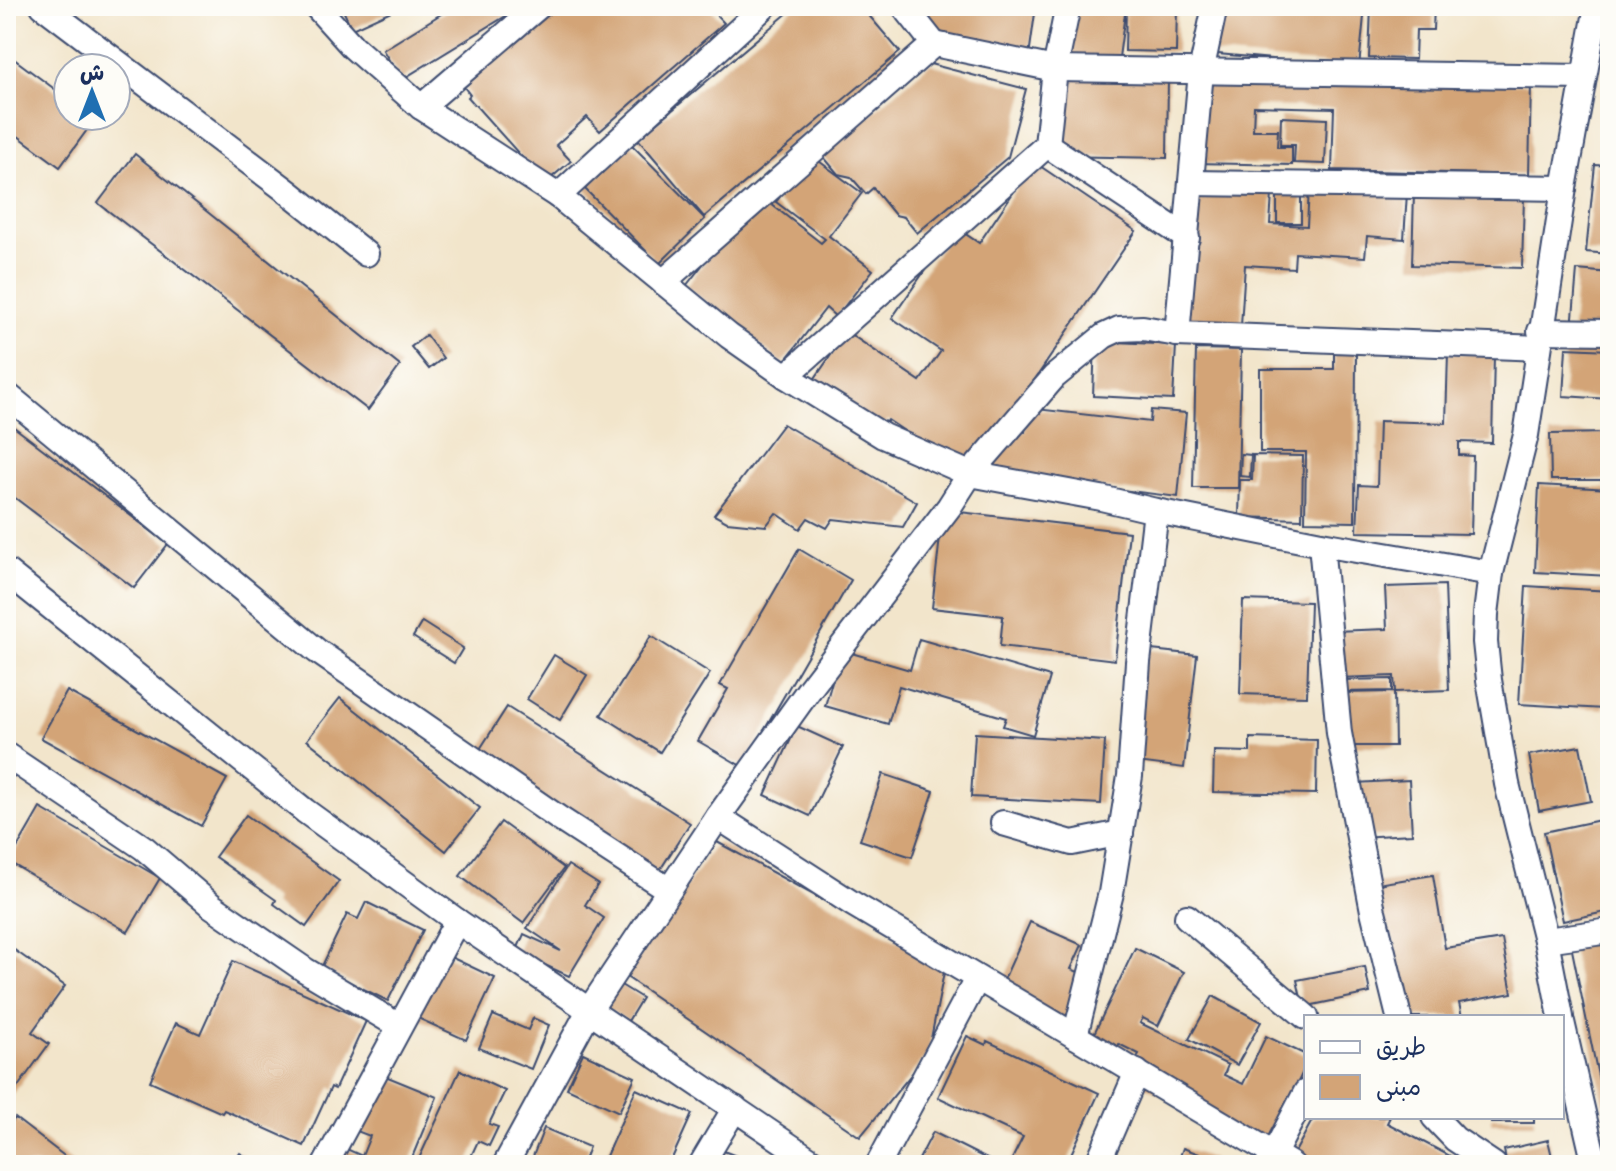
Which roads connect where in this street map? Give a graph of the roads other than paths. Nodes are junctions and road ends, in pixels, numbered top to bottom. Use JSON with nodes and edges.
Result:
{"nodes":[{"id":1,"x":43,"y":6,"type":"edge"},
{"id":2,"x":316,"y":6,"type":"edge"},
{"id":3,"x":539,"y":6,"type":"edge"},
{"id":4,"x":765,"y":6,"type":"edge"},
{"id":5,"x":904,"y":6,"type":"edge"},
{"id":6,"x":1068,"y":6,"type":"edge"},
{"id":7,"x":1215,"y":6,"type":"edge"},
{"id":8,"x":1597,"y":6,"type":"edge"},
{"id":9,"x":934,"y":44,"type":"junction"},
{"id":10,"x":1055,"y":69,"type":"junction"},
{"id":11,"x":1201,"y":72,"type":"junction"},
{"id":12,"x":1584,"y":77,"type":"junction"},
{"id":13,"x":421,"y":107,"type":"junction"},
{"id":14,"x":1047,"y":145,"type":"junction"},
{"id":15,"x":1191,"y":183,"type":"junction"},
{"id":16,"x":1564,"y":188,"type":"junction"},
{"id":17,"x":558,"y":196,"type":"junction"},
{"id":18,"x":1187,"y":238,"type":"junction"},
{"id":19,"x":366,"y":254,"type":"dead end"},
{"id":20,"x":663,"y":282,"type":"junction"},
{"id":21,"x":1610,"y":332,"type":"edge"},
{"id":22,"x":1177,"y":334,"type":"junction"},
{"id":23,"x":1539,"y":340,"type":"junction"},
{"id":24,"x":786,"y":376,"type":"junction"},
{"id":25,"x":6,"y":394,"type":"edge"},
{"id":26,"x":970,"y":474,"type":"junction"},
{"id":27,"x":1156,"y":511,"type":"junction"},
{"id":28,"x":1321,"y":544,"type":"junction"},
{"id":29,"x":6,"y":571,"type":"edge"},
{"id":30,"x":1491,"y":573,"type":"junction"},
{"id":31,"x":6,"y":755,"type":"edge"},
{"id":32,"x":718,"y":817,"type":"junction"},
{"id":33,"x":1003,"y":823,"type":"dead end"},
{"id":34,"x":1121,"y":833,"type":"junction"},
{"id":35,"x":669,"y":890,"type":"junction"},
{"id":36,"x":1187,"y":917,"type":"dead end"},
{"id":37,"x":457,"y":921,"type":"junction"},
{"id":38,"x":1610,"y":931,"type":"edge"},
{"id":39,"x":1546,"y":940,"type":"junction"},
{"id":40,"x":977,"y":979,"type":"junction"},
{"id":41,"x":590,"y":1009,"type":"junction"},
{"id":42,"x":1304,"y":1015,"type":"edge"},
{"id":43,"x":1399,"y":1015,"type":"edge"},
{"id":44,"x":1560,"y":1015,"type":"edge"},
{"id":45,"x":399,"y":1026,"type":"junction"},
{"id":46,"x":1564,"y":1033,"type":"edge"},
{"id":47,"x":1075,"y":1036,"type":"junction"},
{"id":48,"x":1137,"y":1072,"type":"junction"},
{"id":49,"x":1304,"y":1097,"type":"edge"},
{"id":50,"x":735,"y":1108,"type":"junction"},
{"id":51,"x":1436,"y":1119,"type":"edge"},
{"id":52,"x":1278,"y":1161,"type":"edge"},
{"id":53,"x":325,"y":1165,"type":"edge"},
{"id":54,"x":505,"y":1165,"type":"edge"},
{"id":55,"x":701,"y":1165,"type":"edge"},
{"id":56,"x":818,"y":1165,"type":"edge"},
{"id":57,"x":878,"y":1165,"type":"edge"},
{"id":58,"x":1097,"y":1165,"type":"edge"},
{"id":59,"x":1494,"y":1165,"type":"edge"},
{"id":60,"x":1595,"y":1165,"type":"edge"}],
"edges":[{"from":1,"to":19,"type":"street"},
{"from":2,"to":13,"type":"street"},
{"from":3,"to":13,"type":"street"},
{"from":4,"to":17,"type":"street"},
{"from":5,"to":9,"type":"street"},
{"from":6,"to":10,"type":"street"},
{"from":7,"to":11,"type":"street"},
{"from":8,"to":12,"type":"street"},
{"from":9,"to":10,"type":"street"},
{"from":9,"to":20,"type":"street"},
{"from":10,"to":11,"type":"street"},
{"from":10,"to":14,"type":"street"},
{"from":11,"to":12,"type":"street"},
{"from":11,"to":15,"type":"street"},
{"from":12,"to":16,"type":"street"},
{"from":13,"to":17,"type":"street"},
{"from":14,"to":18,"type":"street"},
{"from":14,"to":24,"type":"street"},
{"from":15,"to":16,"type":"street"},
{"from":15,"to":18,"type":"street"},
{"from":16,"to":23,"type":"street"},
{"from":17,"to":20,"type":"street"},
{"from":18,"to":22,"type":"street"},
{"from":20,"to":24,"type":"street"},
{"from":21,"to":23,"type":"street"},
{"from":22,"to":23,"type":"street"},
{"from":22,"to":26,"type":"street"},
{"from":23,"to":30,"type":"street"},
{"from":24,"to":26,"type":"street"},
{"from":25,"to":35,"type":"street"},
{"from":26,"to":27,"type":"street"},
{"from":26,"to":32,"type":"street"},
{"from":27,"to":28,"type":"street"},
{"from":27,"to":34,"type":"street"},
{"from":28,"to":30,"type":"street"},
{"from":28,"to":43,"type":"street"},
{"from":29,"to":37,"type":"street"},
{"from":30,"to":39,"type":"street"},
{"from":31,"to":45,"type":"street"},
{"from":32,"to":35,"type":"street"},
{"from":32,"to":40,"type":"street"},
{"from":33,"to":34,"type":"street"},
{"from":34,"to":47,"type":"street"},
{"from":35,"to":41,"type":"street"},
{"from":36,"to":42,"type":"street"},
{"from":37,"to":41,"type":"street"},
{"from":37,"to":45,"type":"street"},
{"from":38,"to":39,"type":"street"},
{"from":39,"to":44,"type":"street"},
{"from":40,"to":47,"type":"street"},
{"from":40,"to":57,"type":"street"},
{"from":41,"to":50,"type":"street"},
{"from":41,"to":54,"type":"street"},
{"from":45,"to":53,"type":"street"},
{"from":46,"to":60,"type":"street"},
{"from":47,"to":48,"type":"street"},
{"from":48,"to":52,"type":"street"},
{"from":48,"to":58,"type":"street"},
{"from":49,"to":52,"type":"street"},
{"from":50,"to":55,"type":"street"},
{"from":50,"to":56,"type":"street"},
{"from":51,"to":59,"type":"street"}]}
